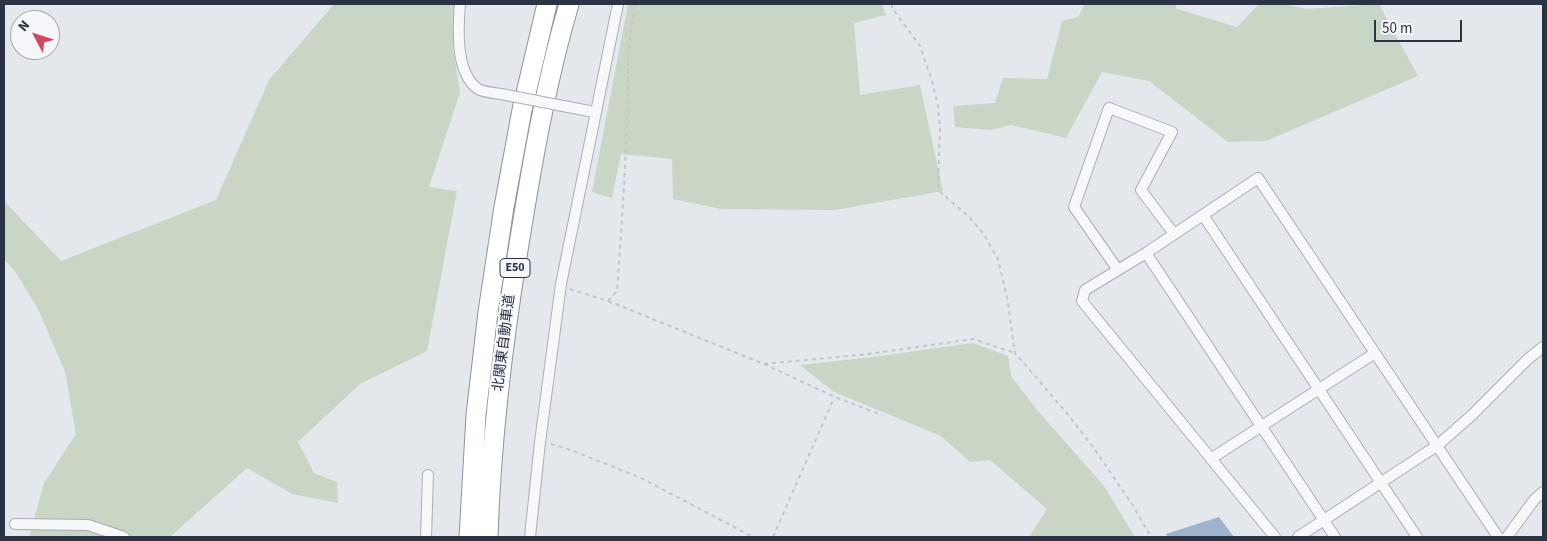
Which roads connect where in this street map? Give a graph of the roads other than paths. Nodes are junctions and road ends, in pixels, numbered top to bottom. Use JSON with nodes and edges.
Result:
{"nodes":[{"id":1,"x":460,"y":4,"type":"edge"},
{"id":2,"x":547,"y":4,"type":"edge"},
{"id":3,"x":569,"y":4,"type":"edge"},
{"id":4,"x":618,"y":4,"type":"edge"},
{"id":5,"x":592,"y":111,"type":"junction"},
{"id":6,"x":1202,"y":215,"type":"junction"},
{"id":7,"x":1174,"y":234,"type":"junction"},
{"id":8,"x":1146,"y":253,"type":"junction"},
{"id":9,"x":1118,"y":270,"type":"junction"},
{"id":10,"x":1543,"y":347,"type":"edge"},
{"id":11,"x":1375,"y":353,"type":"junction"},
{"id":12,"x":1319,"y":389,"type":"junction"},
{"id":13,"x":1262,"y":427,"type":"junction"},
{"id":14,"x":1438,"y":445,"type":"junction"},
{"id":15,"x":1212,"y":458,"type":"junction"},
{"id":16,"x":428,"y":475,"type":"dead end"},
{"id":17,"x":1380,"y":482,"type":"junction"},
{"id":18,"x":1543,"y":492,"type":"edge"},
{"id":19,"x":1324,"y":520,"type":"junction"},
{"id":20,"x":15,"y":524,"type":"dead end"},
{"id":21,"x":124,"y":537,"type":"edge"},
{"id":22,"x":426,"y":537,"type":"edge"},
{"id":23,"x":469,"y":537,"type":"edge"},
{"id":24,"x":488,"y":537,"type":"edge"},
{"id":25,"x":530,"y":537,"type":"edge"},
{"id":26,"x":1275,"y":537,"type":"edge"},
{"id":27,"x":1298,"y":537,"type":"edge"},
{"id":28,"x":1335,"y":537,"type":"edge"},
{"id":29,"x":1417,"y":537,"type":"edge"},
{"id":30,"x":1498,"y":537,"type":"edge"},
{"id":31,"x":1507,"y":537,"type":"edge"}],
"edges":[{"from":1,"to":5,"type":"street","bridge":true},
{"from":2,"to":23,"type":"highway","name":"北関東自動車道","number":"E50"},
{"from":3,"to":24,"type":"highway","name":"北関東自動車道","number":"E50"},
{"from":4,"to":5,"type":"street"},
{"from":5,"to":25,"type":"street"},
{"from":6,"to":7,"type":"street"},
{"from":6,"to":11,"type":"street"},
{"from":6,"to":12,"type":"street"},
{"from":7,"to":8,"type":"street"},
{"from":7,"to":9,"type":"street"},
{"from":8,"to":9,"type":"street"},
{"from":8,"to":13,"type":"street"},
{"from":9,"to":15,"type":"street"},
{"from":10,"to":14,"type":"street"},
{"from":11,"to":12,"type":"street"},
{"from":11,"to":14,"type":"street"},
{"from":12,"to":13,"type":"street"},
{"from":12,"to":17,"type":"street"},
{"from":13,"to":15,"type":"street"},
{"from":13,"to":19,"type":"street"},
{"from":14,"to":17,"type":"street"},
{"from":14,"to":30,"type":"street"},
{"from":15,"to":26,"type":"street"},
{"from":16,"to":22,"type":"street"},
{"from":17,"to":19,"type":"street"},
{"from":17,"to":29,"type":"street"},
{"from":18,"to":31,"type":"street"},
{"from":19,"to":27,"type":"street"},
{"from":19,"to":28,"type":"street"},
{"from":20,"to":21,"type":"street"}]}
